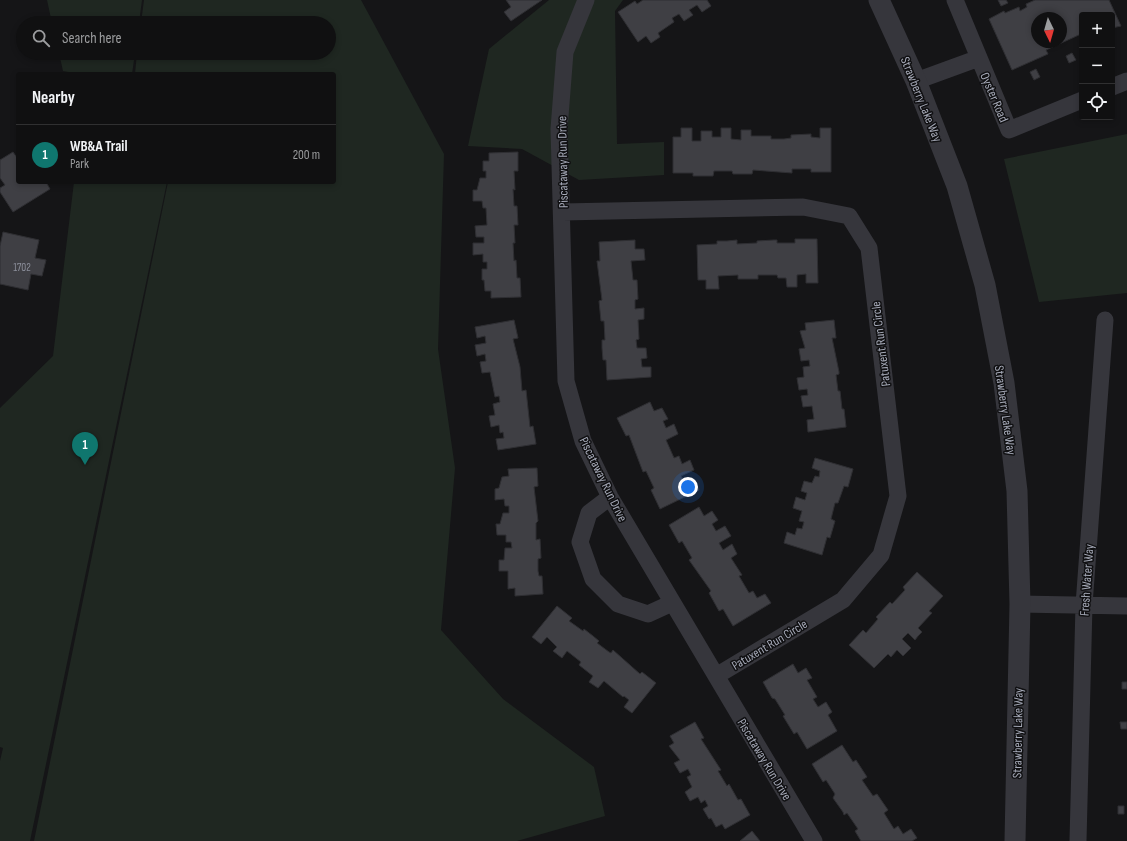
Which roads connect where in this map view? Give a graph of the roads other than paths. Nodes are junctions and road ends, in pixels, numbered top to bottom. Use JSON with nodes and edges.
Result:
{"nodes":[{"id":1,"x":586,"y":0,"type":"edge"},
{"id":2,"x":879,"y":0,"type":"edge"},
{"id":3,"x":955,"y":0,"type":"edge"},
{"id":4,"x":978,"y":58,"type":"junction"},
{"id":5,"x":916,"y":80,"type":"junction"},
{"id":6,"x":1127,"y":81,"type":"edge"},
{"id":7,"x":1115,"y":86,"type":"edge"},
{"id":8,"x":1079,"y":101,"type":"edge"},
{"id":9,"x":563,"y":212,"type":"junction"},
{"id":10,"x":1105,"y":320,"type":"dead end"},
{"id":11,"x":610,"y":497,"type":"junction"},
{"id":12,"x":672,"y":603,"type":"junction"},
{"id":13,"x":1020,"y":604,"type":"junction"},
{"id":14,"x":1084,"y":605,"type":"junction"},
{"id":15,"x":1127,"y":606,"type":"edge"},
{"id":16,"x":716,"y":676,"type":"junction"},
{"id":17,"x":814,"y":841,"type":"edge"},
{"id":18,"x":1015,"y":841,"type":"edge"},
{"id":19,"x":1078,"y":841,"type":"edge"}],
"edges":[{"from":1,"to":9,"type":"street","name":"Piscataway Run Drive"},
{"from":2,"to":5,"type":"street","name":"Strawberry Lake Way"},
{"from":3,"to":4,"type":"street","name":"Oyster Road"},
{"from":4,"to":5,"type":"street","name":"Oyster Road"},
{"from":4,"to":8,"type":"street","name":"Oyster Road"},
{"from":5,"to":13,"type":"street","name":"Strawberry Lake Way"},
{"from":6,"to":7,"type":"street"},
{"from":9,"to":11,"type":"street","name":"Piscataway Run Drive"},
{"from":9,"to":16,"type":"street","name":"Patuxent Run Circle"},
{"from":10,"to":14,"type":"street","name":"Fresh Water Way"},
{"from":11,"to":12,"type":"street","name":"Piscataway Run Drive"},
{"from":11,"to":12,"type":"street"},
{"from":12,"to":16,"type":"street","name":"Piscataway Run Drive"},
{"from":13,"to":14,"type":"street"},
{"from":13,"to":18,"type":"street","name":"Strawberry Lake Way"},
{"from":14,"to":15,"type":"street"},
{"from":14,"to":19,"type":"street","name":"Fresh Water Way"},
{"from":16,"to":17,"type":"street","name":"Piscataway Run Drive"}]}
